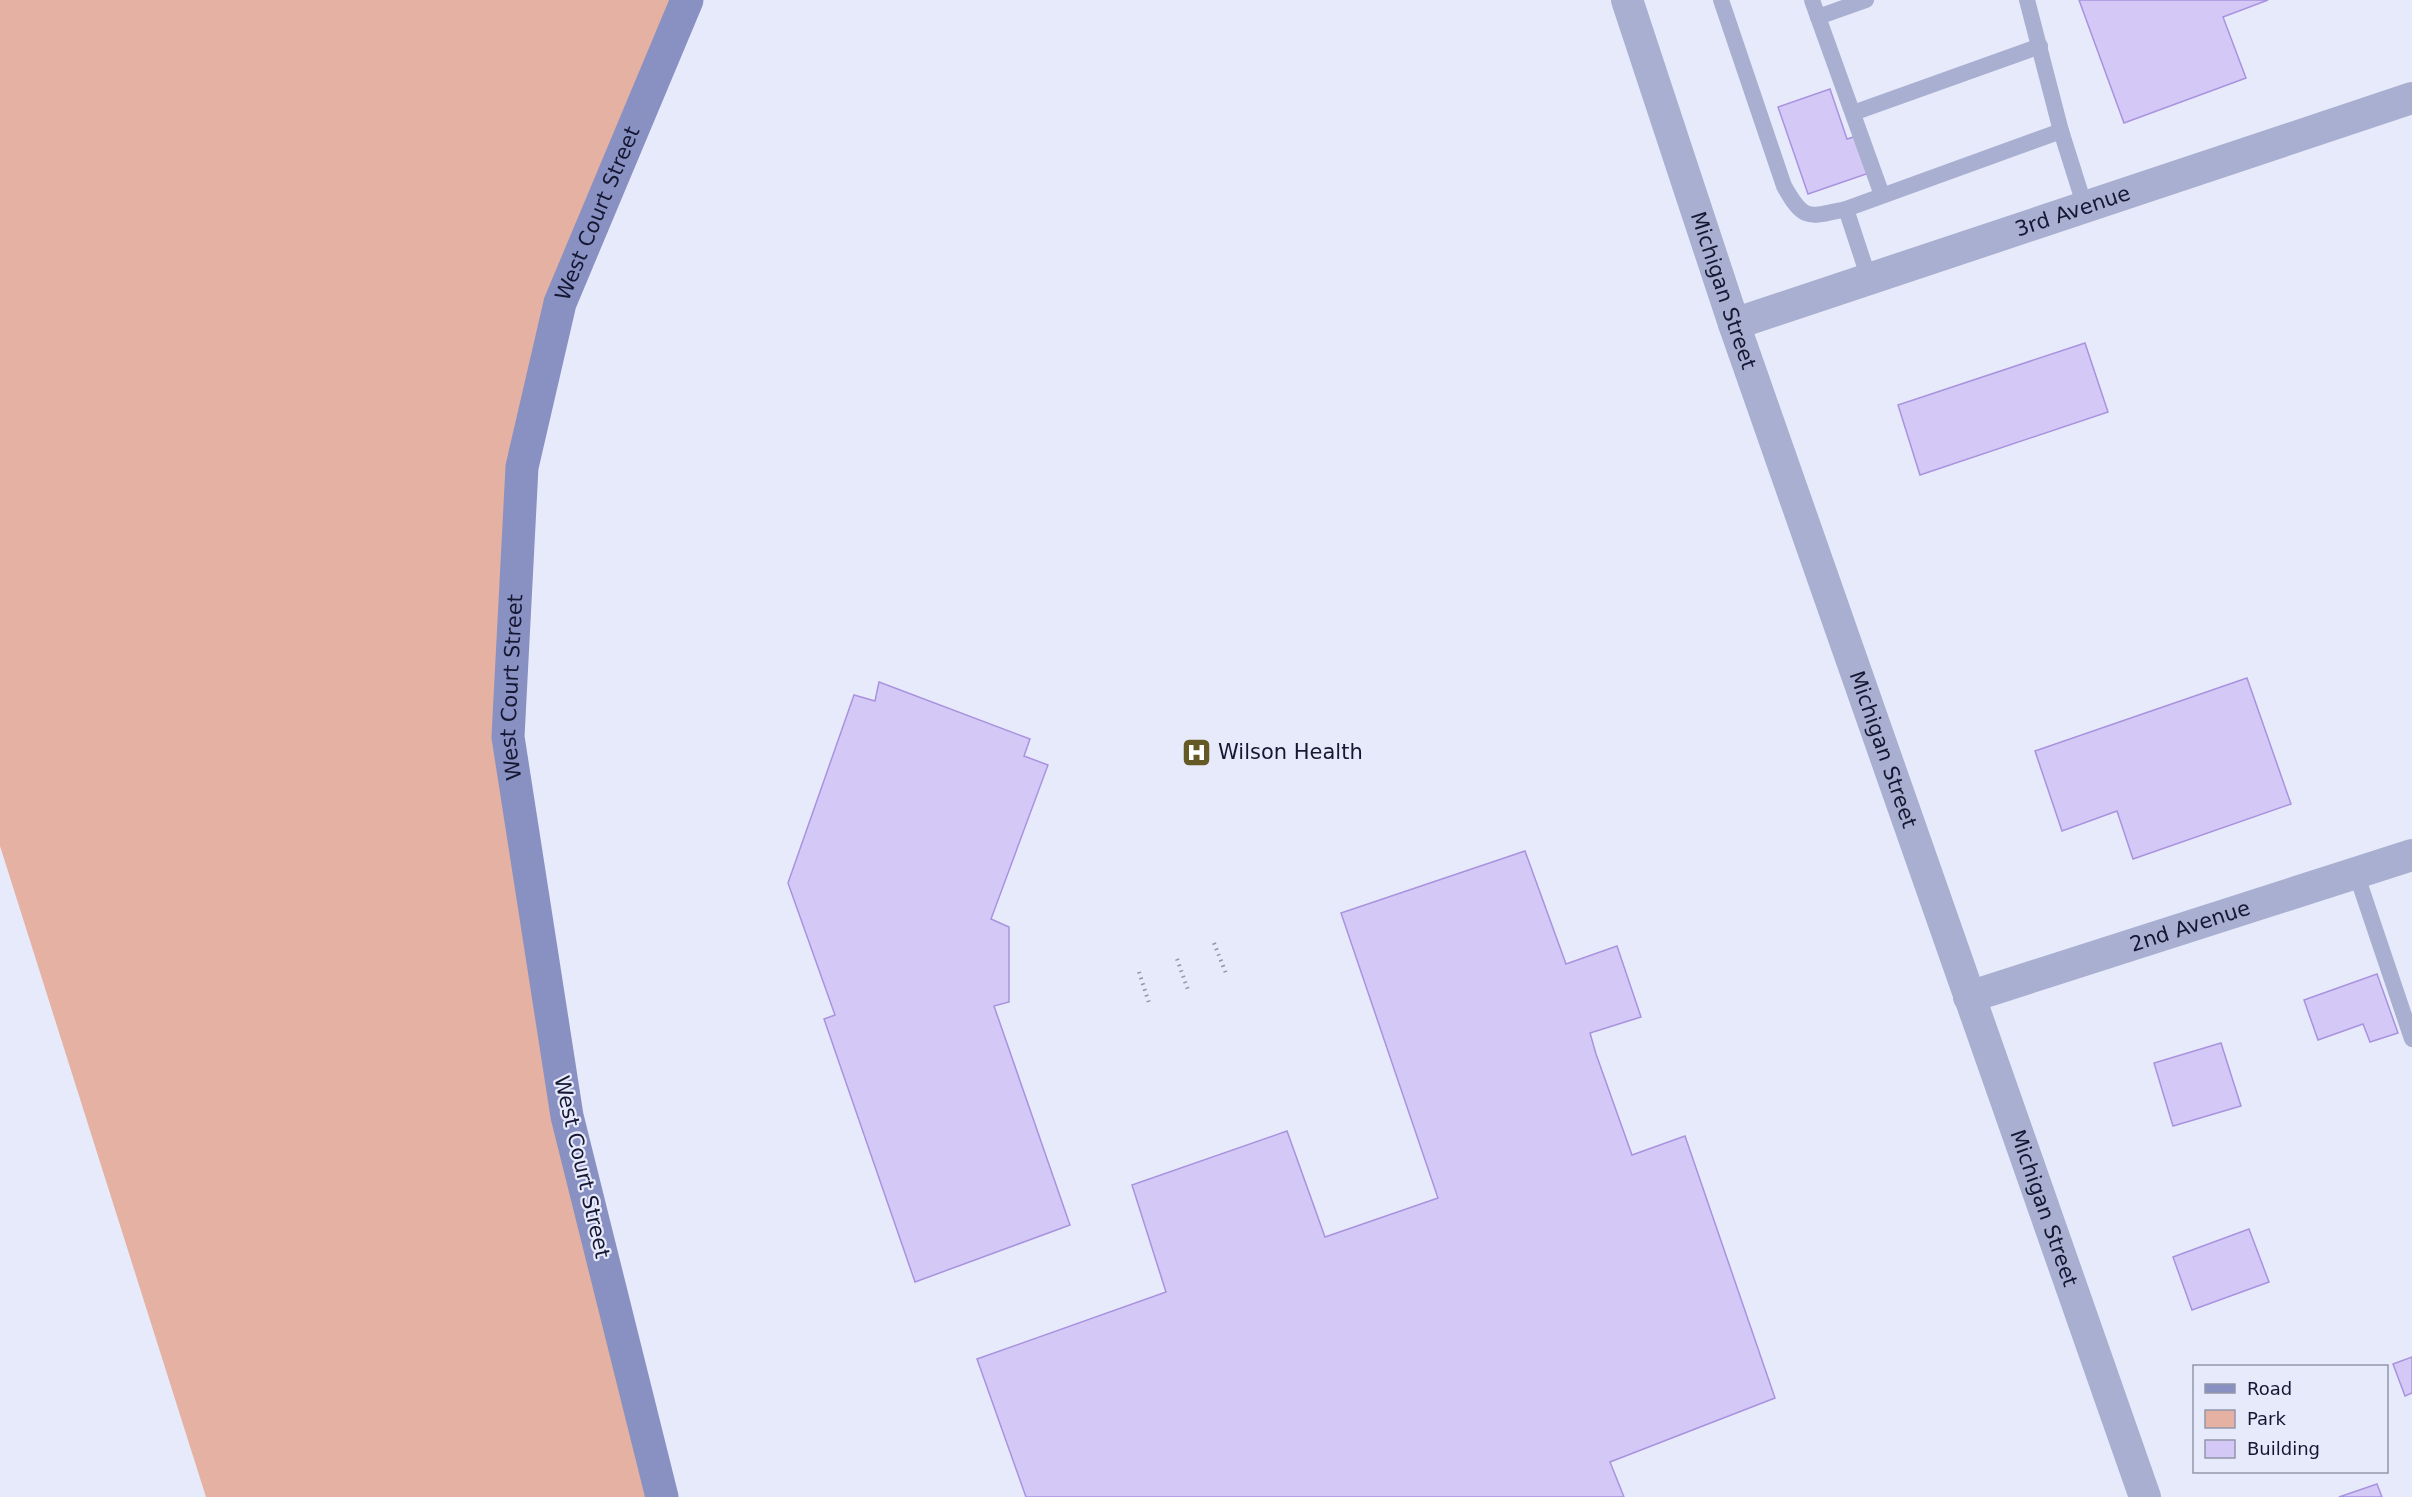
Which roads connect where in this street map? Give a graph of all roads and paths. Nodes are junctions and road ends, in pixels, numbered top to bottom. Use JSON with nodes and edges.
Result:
{"nodes":[{"id":1,"x":687,"y":0,"type":"edge"},
{"id":2,"x":1627,"y":0,"type":"edge"},
{"id":3,"x":1721,"y":0,"type":"edge"},
{"id":4,"x":1812,"y":0,"type":"edge"},
{"id":5,"x":1866,"y":0,"type":"edge"},
{"id":6,"x":2027,"y":0,"type":"edge"},
{"id":7,"x":1818,"y":17,"type":"junction"},
{"id":8,"x":2040,"y":46,"type":"junction"},
{"id":9,"x":2412,"y":98,"type":"edge"},
{"id":10,"x":1853,"y":113,"type":"junction"},
{"id":11,"x":2061,"y":131,"type":"junction"},
{"id":12,"x":1882,"y":195,"type":"junction"},
{"id":13,"x":2085,"y":207,"type":"junction"},
{"id":14,"x":1846,"y":209,"type":"junction"},
{"id":15,"x":1869,"y":279,"type":"junction"},
{"id":16,"x":1734,"y":324,"type":"junction"},
{"id":17,"x":2412,"y":855,"type":"edge"},
{"id":18,"x":2356,"y":873,"type":"junction"},
{"id":19,"x":1214,"y":943,"type":"dead end"},
{"id":20,"x":1177,"y":959,"type":"dead end"},
{"id":21,"x":1139,"y":972,"type":"dead end"},
{"id":22,"x":1227,"y":976,"type":"dead end"},
{"id":23,"x":1188,"y":990,"type":"dead end"},
{"id":24,"x":1969,"y":997,"type":"junction"},
{"id":25,"x":1149,"y":1003,"type":"dead end"},
{"id":26,"x":2412,"y":1039,"type":"edge"},
{"id":27,"x":662,"y":1497,"type":"edge"},
{"id":28,"x":2145,"y":1497,"type":"edge"}],
"edges":[{"from":1,"to":27,"type":"main road","name":"West Court Street"},
{"from":2,"to":16,"type":"street","name":"Michigan Street"},
{"from":3,"to":14,"type":"lane"},
{"from":4,"to":7,"type":"lane"},
{"from":5,"to":7,"type":"lane"},
{"from":6,"to":8,"type":"lane"},
{"from":7,"to":10,"type":"lane"},
{"from":8,"to":10,"type":"lane"},
{"from":8,"to":11,"type":"lane"},
{"from":9,"to":13,"type":"street","name":"3rd Avenue"},
{"from":10,"to":12,"type":"lane"},
{"from":11,"to":12,"type":"lane"},
{"from":11,"to":13,"type":"lane"},
{"from":12,"to":14,"type":"lane"},
{"from":13,"to":15,"type":"street","name":"3rd Avenue"},
{"from":14,"to":15,"type":"lane"},
{"from":15,"to":16,"type":"street","name":"3rd Avenue"},
{"from":16,"to":24,"type":"street","name":"Michigan Street"},
{"from":17,"to":18,"type":"street","name":"2nd Avenue"},
{"from":18,"to":24,"type":"street","name":"2nd Avenue"},
{"from":18,"to":26,"type":"lane"},
{"from":19,"to":22,"type":"path"},
{"from":20,"to":23,"type":"path"},
{"from":21,"to":25,"type":"path"},
{"from":24,"to":28,"type":"street","name":"Michigan Street"}]}
